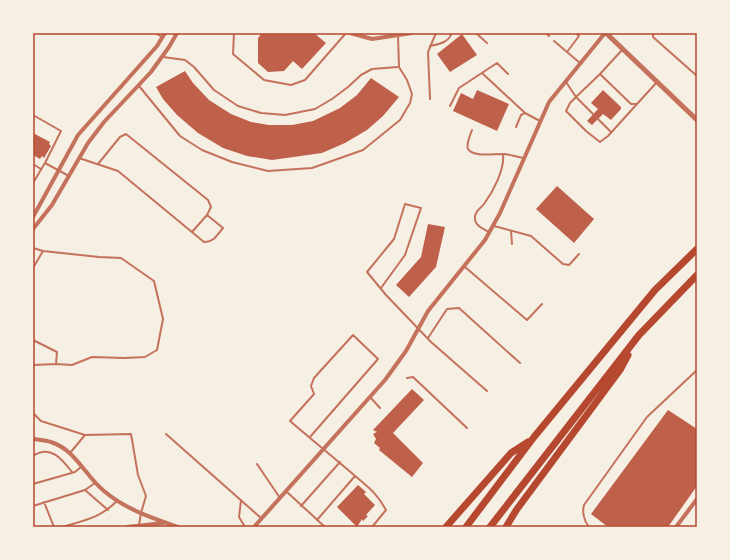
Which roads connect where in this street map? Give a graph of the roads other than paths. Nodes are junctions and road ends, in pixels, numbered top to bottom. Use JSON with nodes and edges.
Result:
{"nodes":[{"id":1,"x":155,"y":33,"type":"edge"},
{"id":2,"x":176,"y":33,"type":"edge"},
{"id":3,"x":234,"y":33,"type":"edge"},
{"id":4,"x":346,"y":33,"type":"edge"},
{"id":5,"x":350,"y":33,"type":"edge"},
{"id":6,"x":412,"y":33,"type":"edge"},
{"id":7,"x":436,"y":33,"type":"edge"},
{"id":8,"x":452,"y":33,"type":"edge"},
{"id":9,"x":476,"y":33,"type":"edge"},
{"id":10,"x":546,"y":33,"type":"edge"},
{"id":11,"x":576,"y":33,"type":"edge"},
{"id":12,"x":605,"y":33,"type":"edge"},
{"id":13,"x":653,"y":33,"type":"edge"},
{"id":14,"x":163,"y":35,"type":"edge"},
{"id":15,"x":398,"y":36,"type":"junction"},
{"id":16,"x":549,"y":36,"type":"dead end"},
{"id":17,"x":554,"y":41,"type":"dead end"},
{"id":18,"x":487,"y":43,"type":"dead end"},
{"id":19,"x":430,"y":46,"type":"junction"},
{"id":20,"x":622,"y":49,"type":"junction"},
{"id":21,"x":567,"y":52,"type":"junction"},
{"id":22,"x":162,"y":57,"type":"junction"},
{"id":23,"x":580,"y":63,"type":"junction"},
{"id":24,"x":399,"y":66,"type":"junction"},
{"id":25,"x":482,"y":73,"type":"junction"},
{"id":26,"x":508,"y":74,"type":"dead end"},
{"id":27,"x":600,"y":74,"type":"junction"},
{"id":28,"x":697,"y":76,"type":"edge"},
{"id":29,"x":565,"y":81,"type":"junction"},
{"id":30,"x":657,"y":82,"type":"junction"},
{"id":31,"x":138,"y":86,"type":"junction"},
{"id":32,"x":576,"y":97,"type":"junction"},
{"id":33,"x":430,"y":99,"type":"dead end"},
{"id":34,"x":637,"y":104,"type":"junction"},
{"id":35,"x":450,"y":106,"type":"dead end"},
{"id":36,"x":525,"y":113,"type":"junction"},
{"id":37,"x":593,"y":114,"type":"dead end"},
{"id":38,"x":33,"y":115,"type":"edge"},
{"id":39,"x":598,"y":119,"type":"dead end"},
{"id":40,"x":697,"y":120,"type":"edge"},
{"id":41,"x":540,"y":121,"type":"junction"},
{"id":42,"x":516,"y":127,"type":"dead end"},
{"id":43,"x":472,"y":130,"type":"dead end"},
{"id":44,"x":611,"y":133,"type":"junction"},
{"id":45,"x":503,"y":154,"type":"junction"},
{"id":46,"x":80,"y":158,"type":"junction"},
{"id":47,"x":524,"y":158,"type":"junction"},
{"id":48,"x":45,"y":163,"type":"junction"},
{"id":49,"x":33,"y":164,"type":"edge"},
{"id":50,"x":98,"y":164,"type":"junction"},
{"id":51,"x":41,"y":169,"type":"junction"},
{"id":52,"x":58,"y":171,"type":"junction"},
{"id":53,"x":69,"y":176,"type":"junction"},
{"id":54,"x":33,"y":183,"type":"edge"},
{"id":55,"x":206,"y":215,"type":"junction"},
{"id":56,"x":33,"y":217,"type":"edge"},
{"id":57,"x":493,"y":226,"type":"junction"},
{"id":58,"x":33,"y":229,"type":"edge"},
{"id":59,"x":511,"y":231,"type":"junction"},
{"id":60,"x":192,"y":232,"type":"junction"},
{"id":61,"x":489,"y":232,"type":"junction"},
{"id":62,"x":512,"y":244,"type":"dead end"},
{"id":63,"x":33,"y":248,"type":"edge"},
{"id":64,"x":697,"y":249,"type":"edge"},
{"id":65,"x":43,"y":250,"type":"junction"},
{"id":66,"x":579,"y":254,"type":"dead end"},
{"id":67,"x":464,"y":266,"type":"junction"},
{"id":68,"x":33,"y":268,"type":"edge"},
{"id":69,"x":697,"y":275,"type":"edge"},
{"id":70,"x":381,"y":288,"type":"junction"},
{"id":71,"x":542,"y":304,"type":"dead end"},
{"id":72,"x":418,"y":328,"type":"junction"},
{"id":73,"x":639,"y":335,"type":"junction"},
{"id":74,"x":428,"y":338,"type":"junction"},
{"id":75,"x":33,"y":340,"type":"edge"},
{"id":76,"x":33,"y":364,"type":"edge"},
{"id":77,"x":56,"y":364,"type":"junction"},
{"id":78,"x":520,"y":364,"type":"dead end"},
{"id":79,"x":697,"y":370,"type":"edge"},
{"id":80,"x":407,"y":378,"type":"dead end"},
{"id":81,"x":487,"y":391,"type":"dead end"},
{"id":82,"x":370,"y":397,"type":"junction"},
{"id":83,"x":380,"y":408,"type":"dead end"},
{"id":84,"x":33,"y":413,"type":"edge"},
{"id":85,"x":467,"y":428,"type":"dead end"},
{"id":86,"x":166,"y":434,"type":"dead end"},
{"id":87,"x":85,"y":435,"type":"junction"},
{"id":88,"x":310,"y":437,"type":"junction"},
{"id":89,"x":534,"y":437,"type":"junction"},
{"id":90,"x":33,"y":439,"type":"edge"},
{"id":91,"x":324,"y":448,"type":"junction"},
{"id":92,"x":70,"y":453,"type":"junction"},
{"id":93,"x":33,"y":456,"type":"edge"},
{"id":94,"x":340,"y":462,"type":"junction"},
{"id":95,"x":257,"y":464,"type":"dead end"},
{"id":96,"x":82,"y":466,"type":"junction"},
{"id":97,"x":72,"y":472,"type":"junction"},
{"id":98,"x":355,"y":476,"type":"junction"},
{"id":99,"x":33,"y":483,"type":"edge"},
{"id":100,"x":95,"y":483,"type":"junction"},
{"id":101,"x":85,"y":490,"type":"junction"},
{"id":102,"x":286,"y":491,"type":"junction"},
{"id":103,"x":280,"y":498,"type":"junction"},
{"id":104,"x":697,"y":499,"type":"edge"},
{"id":105,"x":241,"y":500,"type":"junction"},
{"id":106,"x":118,"y":501,"type":"junction"},
{"id":107,"x":44,"y":502,"type":"junction"},
{"id":108,"x":33,"y":506,"type":"edge"},
{"id":109,"x":301,"y":506,"type":"junction"},
{"id":110,"x":108,"y":510,"type":"junction"},
{"id":111,"x":141,"y":513,"type":"junction"},
{"id":112,"x":150,"y":517,"type":"junction"},
{"id":113,"x":262,"y":518,"type":"junction"},
{"id":114,"x":317,"y":520,"type":"junction"},
{"id":115,"x":166,"y":523,"type":"junction"},
{"id":116,"x":139,"y":525,"type":"junction"},
{"id":117,"x":150,"y":526,"type":"edge"},
{"id":118,"x":54,"y":527,"type":"edge"},
{"id":119,"x":63,"y":527,"type":"edge"},
{"id":120,"x":127,"y":527,"type":"edge"},
{"id":121,"x":178,"y":527,"type":"edge"},
{"id":122,"x":245,"y":527,"type":"edge"},
{"id":123,"x":254,"y":527,"type":"edge"},
{"id":124,"x":325,"y":527,"type":"edge"},
{"id":125,"x":372,"y":527,"type":"edge"},
{"id":126,"x":446,"y":527,"type":"edge"},
{"id":127,"x":466,"y":527,"type":"edge"},
{"id":128,"x":490,"y":527,"type":"edge"},
{"id":129,"x":506,"y":527,"type":"edge"},
{"id":130,"x":589,"y":527,"type":"edge"},
{"id":131,"x":676,"y":527,"type":"edge"}],
"edges":[{"from":1,"to":14,"type":"lane"},
{"from":2,"to":22,"type":"street"},
{"from":3,"to":4,"type":"lane"},
{"from":5,"to":15,"type":"street"},
{"from":6,"to":15,"type":"street"},
{"from":7,"to":19,"type":"lane"},
{"from":8,"to":19,"type":"lane"},
{"from":9,"to":18,"type":"lane"},
{"from":10,"to":16,"type":"lane"},
{"from":11,"to":21,"type":"lane"},
{"from":12,"to":20,"type":"street"},
{"from":12,"to":23,"type":"street"},
{"from":13,"to":28,"type":"lane"},
{"from":14,"to":52,"type":"street"},
{"from":15,"to":24,"type":"lane"},
{"from":17,"to":21,"type":"lane"},
{"from":19,"to":33,"type":"lane"},
{"from":20,"to":27,"type":"lane"},
{"from":20,"to":30,"type":"street"},
{"from":21,"to":23,"type":"lane"},
{"from":22,"to":24,"type":"lane"},
{"from":22,"to":31,"type":"street"},
{"from":23,"to":29,"type":"street"},
{"from":24,"to":31,"type":"lane"},
{"from":25,"to":26,"type":"lane"},
{"from":25,"to":35,"type":"lane"},
{"from":25,"to":36,"type":"lane"},
{"from":27,"to":32,"type":"lane"},
{"from":27,"to":34,"type":"lane"},
{"from":29,"to":32,"type":"lane"},
{"from":29,"to":41,"type":"street"},
{"from":30,"to":34,"type":"lane"},
{"from":30,"to":40,"type":"street"},
{"from":31,"to":46,"type":"street"},
{"from":32,"to":37,"type":"lane"},
{"from":32,"to":44,"type":"lane"},
{"from":34,"to":44,"type":"lane"},
{"from":36,"to":41,"type":"lane"},
{"from":36,"to":42,"type":"lane"},
{"from":38,"to":48,"type":"lane"},
{"from":39,"to":44,"type":"lane"},
{"from":41,"to":47,"type":"street"},
{"from":43,"to":45,"type":"lane"},
{"from":45,"to":47,"type":"lane"},
{"from":45,"to":61,"type":"lane"},
{"from":46,"to":50,"type":"lane"},
{"from":46,"to":53,"type":"street"},
{"from":47,"to":57,"type":"street"},
{"from":48,"to":51,"type":"lane"},
{"from":48,"to":52,"type":"lane"},
{"from":49,"to":51,"type":"lane"},
{"from":50,"to":55,"type":"lane"},
{"from":50,"to":60,"type":"lane"},
{"from":51,"to":54,"type":"lane"},
{"from":52,"to":53,"type":"lane"},
{"from":52,"to":56,"type":"street"},
{"from":53,"to":58,"type":"street"},
{"from":55,"to":60,"type":"lane"},
{"from":55,"to":60,"type":"lane"},
{"from":57,"to":59,"type":"lane"},
{"from":57,"to":61,"type":"street"},
{"from":59,"to":62,"type":"lane"},
{"from":59,"to":66,"type":"lane"},
{"from":61,"to":67,"type":"street"},
{"from":63,"to":65,"type":"lane"},
{"from":64,"to":89,"type":"highway"},
{"from":65,"to":68,"type":"lane"},
{"from":65,"to":77,"type":"lane"},
{"from":67,"to":71,"type":"lane"},
{"from":67,"to":72,"type":"street"},
{"from":69,"to":73,"type":"highway"},
{"from":70,"to":70,"type":"lane"},
{"from":70,"to":72,"type":"lane"},
{"from":72,"to":74,"type":"lane"},
{"from":72,"to":82,"type":"street"},
{"from":73,"to":128,"type":"highway"},
{"from":73,"to":129,"type":"highway"},
{"from":74,"to":78,"type":"lane"},
{"from":74,"to":81,"type":"lane"},
{"from":75,"to":77,"type":"lane"},
{"from":76,"to":77,"type":"lane"},
{"from":79,"to":130,"type":"lane"},
{"from":80,"to":85,"type":"lane"},
{"from":82,"to":83,"type":"lane"},
{"from":82,"to":91,"type":"street"},
{"from":84,"to":87,"type":"lane"},
{"from":86,"to":105,"type":"lane"},
{"from":87,"to":92,"type":"lane"},
{"from":87,"to":111,"type":"lane"},
{"from":88,"to":88,"type":"lane"},
{"from":88,"to":91,"type":"lane"},
{"from":89,"to":126,"type":"highway"},
{"from":89,"to":127,"type":"highway"},
{"from":90,"to":92,"type":"street"},
{"from":91,"to":94,"type":"lane"},
{"from":91,"to":102,"type":"street"},
{"from":92,"to":96,"type":"street"},
{"from":93,"to":97,"type":"lane"},
{"from":94,"to":98,"type":"lane"},
{"from":94,"to":109,"type":"lane"},
{"from":95,"to":103,"type":"lane"},
{"from":96,"to":97,"type":"lane"},
{"from":96,"to":100,"type":"street"},
{"from":97,"to":99,"type":"lane"},
{"from":98,"to":114,"type":"lane"},
{"from":98,"to":125,"type":"lane"},
{"from":100,"to":101,"type":"lane"},
{"from":100,"to":106,"type":"street"},
{"from":101,"to":107,"type":"lane"},
{"from":101,"to":110,"type":"lane"},
{"from":102,"to":103,"type":"street"},
{"from":102,"to":109,"type":"lane"},
{"from":103,"to":113,"type":"street"},
{"from":104,"to":131,"type":"street"},
{"from":105,"to":113,"type":"lane"},
{"from":105,"to":122,"type":"lane"},
{"from":106,"to":110,"type":"lane"},
{"from":106,"to":111,"type":"street"},
{"from":107,"to":108,"type":"lane"},
{"from":107,"to":118,"type":"lane"},
{"from":109,"to":114,"type":"lane"},
{"from":110,"to":119,"type":"lane"},
{"from":111,"to":112,"type":"street"},
{"from":111,"to":116,"type":"lane"},
{"from":112,"to":115,"type":"street"},
{"from":112,"to":117,"type":"lane"},
{"from":113,"to":123,"type":"street"},
{"from":114,"to":124,"type":"lane"},
{"from":115,"to":117,"type":"street"},
{"from":115,"to":121,"type":"street"},
{"from":116,"to":117,"type":"street"},
{"from":116,"to":120,"type":"street"}]}
